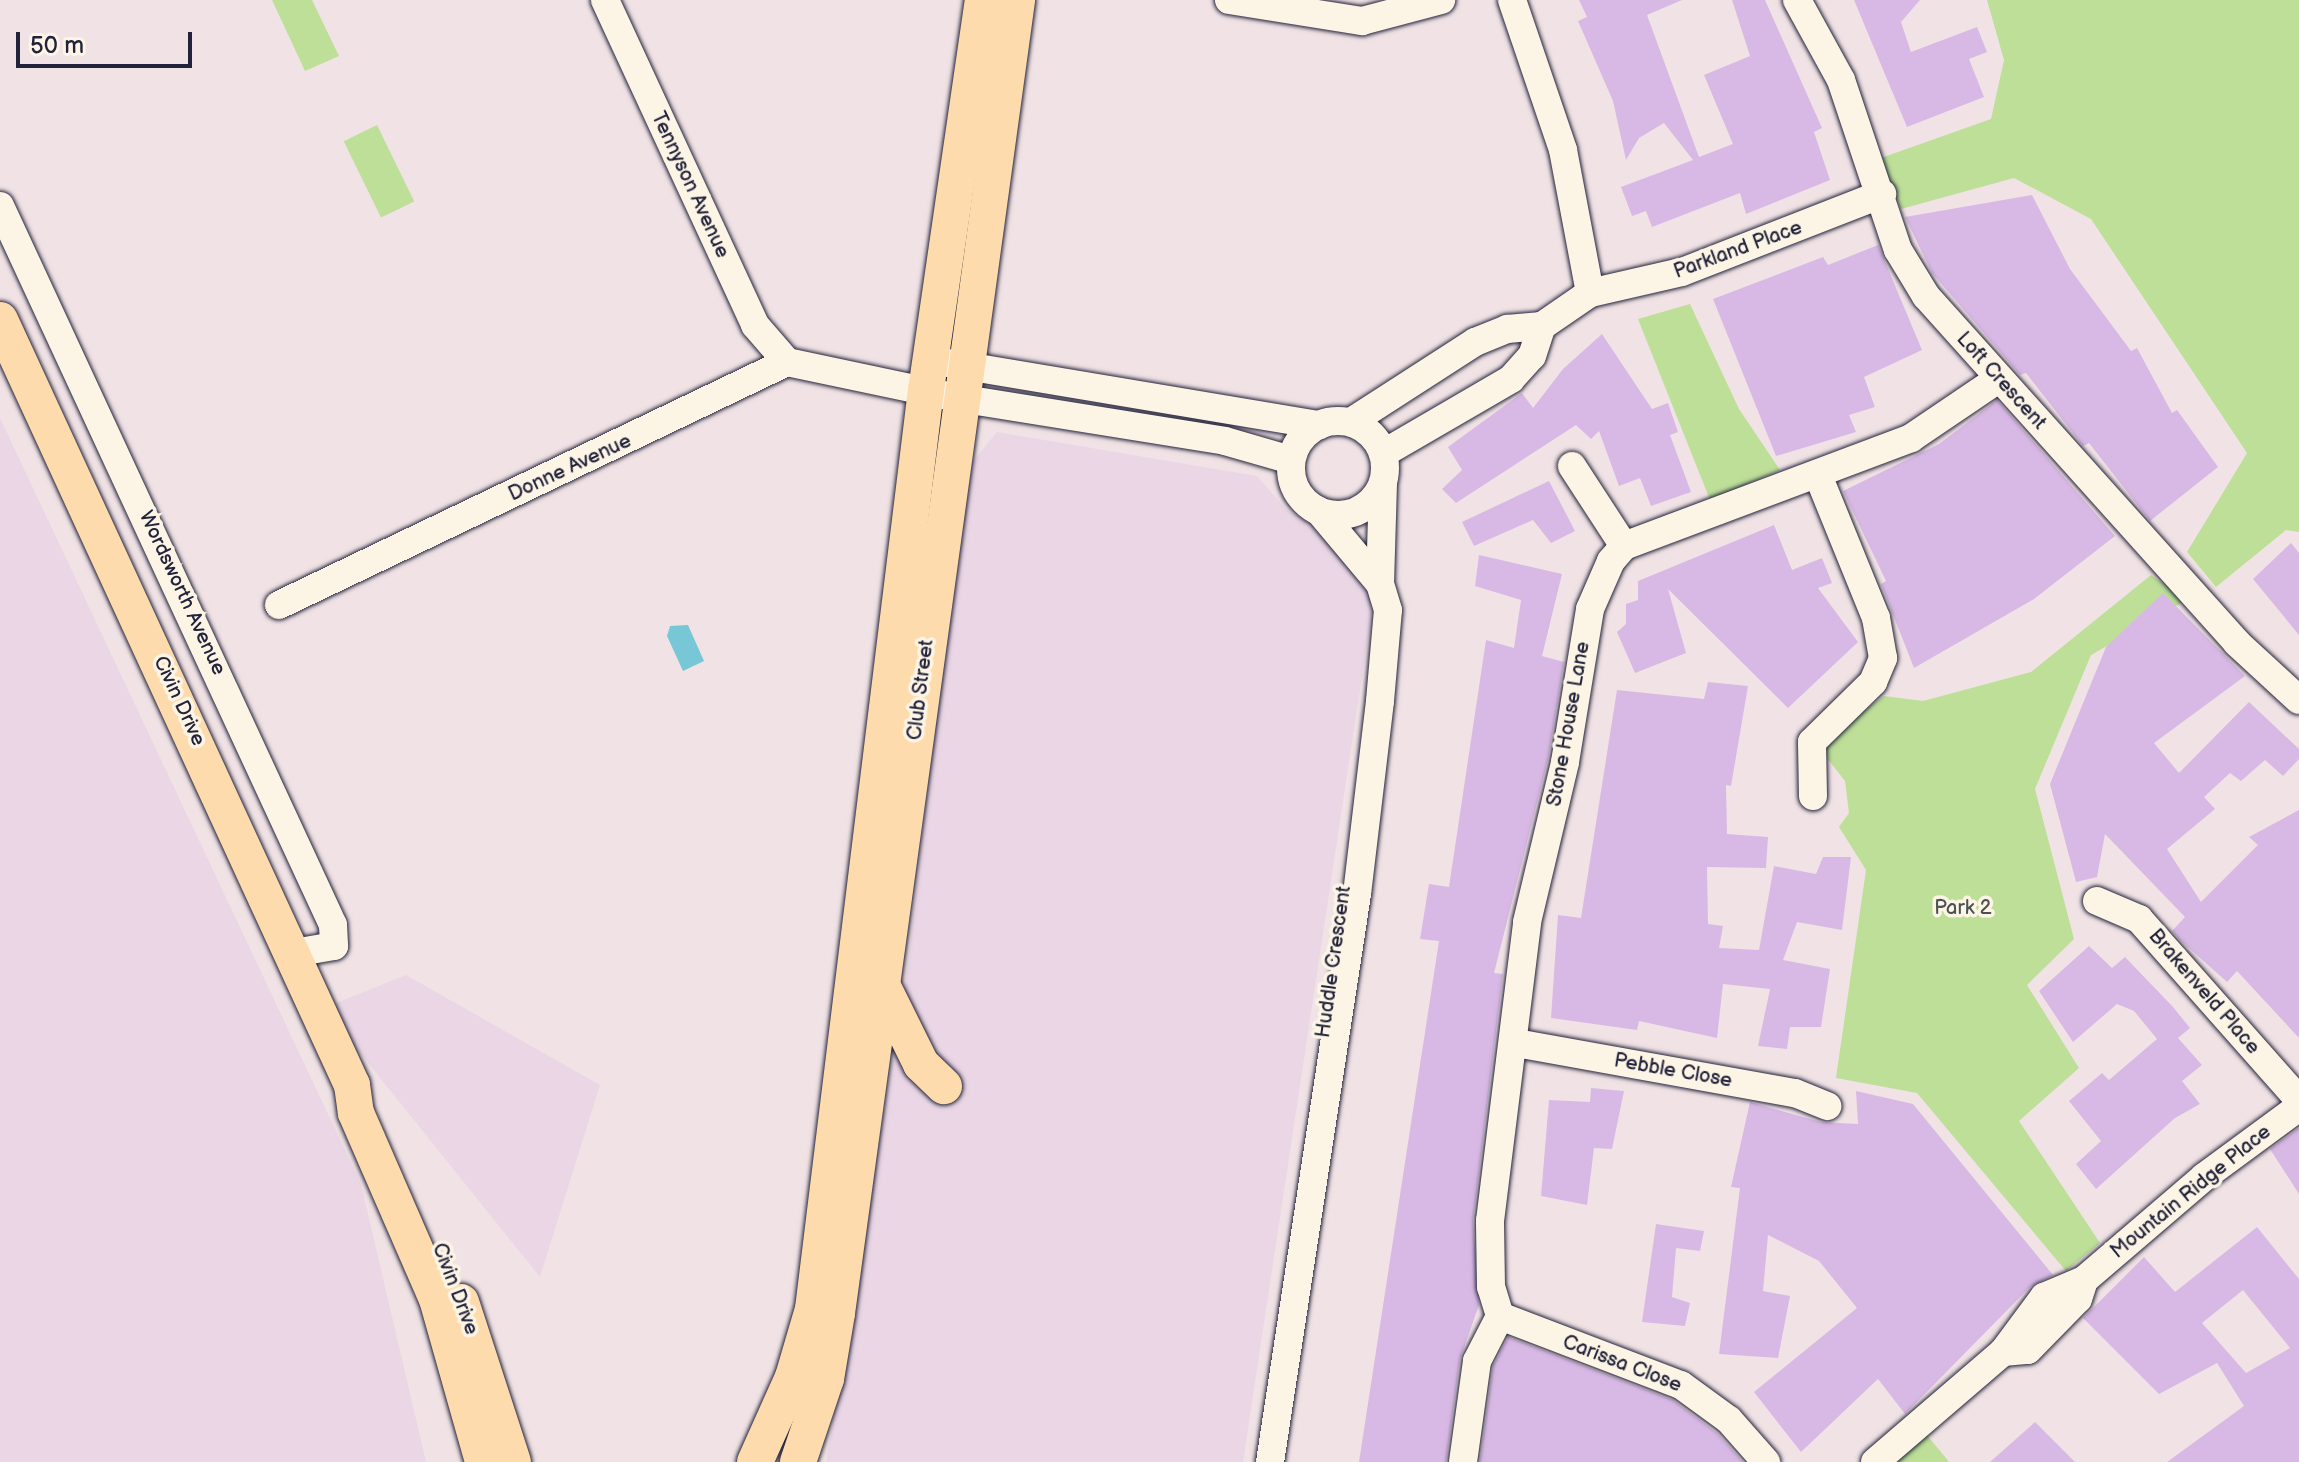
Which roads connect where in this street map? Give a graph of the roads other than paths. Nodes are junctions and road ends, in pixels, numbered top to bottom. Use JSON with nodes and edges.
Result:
{"nodes":[{"id":1,"x":605,"y":0,"type":"edge"},
{"id":2,"x":983,"y":0,"type":"edge"},
{"id":3,"x":1017,"y":0,"type":"edge"},
{"id":4,"x":1229,"y":0,"type":"edge"},
{"id":5,"x":1441,"y":0,"type":"edge"},
{"id":6,"x":1512,"y":0,"type":"edge"},
{"id":7,"x":1797,"y":0,"type":"edge"},
{"id":8,"x":1882,"y":194,"type":"junction"},
{"id":9,"x":0,"y":206,"type":"edge"},
{"id":10,"x":1590,"y":293,"type":"junction"},
{"id":11,"x":0,"y":320,"type":"edge"},
{"id":12,"x":1542,"y":326,"type":"junction"},
{"id":13,"x":787,"y":362,"type":"junction"},
{"id":14,"x":1424,"y":375,"type":"junction"},
{"id":15,"x":944,"y":379,"type":"junction"},
{"id":16,"x":1998,"y":379,"type":"junction"},
{"id":17,"x":1448,"y":414,"type":"junction"},
{"id":18,"x":1351,"y":422,"type":"junction"},
{"id":19,"x":1320,"y":425,"type":"junction"},
{"id":20,"x":1384,"y":453,"type":"junction"},
{"id":21,"x":1291,"y":460,"type":"junction"},
{"id":22,"x":1572,"y":466,"type":"dead end"},
{"id":23,"x":1818,"y":475,"type":"junction"},
{"id":24,"x":1383,"y":484,"type":"junction"},
{"id":25,"x":1319,"y":511,"type":"junction"},
{"id":26,"x":1624,"y":546,"type":"junction"},
{"id":27,"x":1380,"y":584,"type":"junction"},
{"id":28,"x":279,"y":605,"type":"dead end"},
{"id":29,"x":2299,"y":700,"type":"edge"},
{"id":30,"x":1813,"y":796,"type":"dead end"},
{"id":31,"x":2097,"y":901,"type":"dead end"},
{"id":32,"x":294,"y":953,"type":"junction"},
{"id":33,"x":884,"y":989,"type":"junction"},
{"id":34,"x":1516,"y":1043,"type":"junction"},
{"id":35,"x":352,"y":1085,"type":"junction"},
{"id":36,"x":944,"y":1086,"type":"dead end"},
{"id":37,"x":2299,"y":1100,"type":"edge"},
{"id":38,"x":1827,"y":1106,"type":"dead end"},
{"id":39,"x":2299,"y":1107,"type":"edge"},
{"id":40,"x":1500,"y":1316,"type":"junction"},
{"id":41,"x":810,"y":1378,"type":"junction"},
{"id":42,"x":483,"y":1462,"type":"edge"},
{"id":43,"x":513,"y":1462,"type":"edge"},
{"id":44,"x":755,"y":1462,"type":"edge"},
{"id":45,"x":798,"y":1462,"type":"edge"},
{"id":46,"x":1270,"y":1462,"type":"edge"},
{"id":47,"x":1463,"y":1462,"type":"edge"},
{"id":48,"x":1766,"y":1462,"type":"edge"},
{"id":49,"x":1875,"y":1462,"type":"edge"}],
"edges":[{"from":1,"to":13,"type":"street","name":"Tennyson Avenue"},
{"from":2,"to":15,"type":"main road","name":"Club Street"},
{"from":3,"to":15,"type":"main road","name":"Club Street"},
{"from":4,"to":5,"type":"street"},
{"from":6,"to":10,"type":"street"},
{"from":7,"to":8,"type":"street","name":"Loft Crescent"},
{"from":8,"to":10,"type":"street","name":"Parkland Place"},
{"from":8,"to":16,"type":"street","name":"Loft Crescent"},
{"from":9,"to":32,"type":"street","name":"Wordsworth Avenue"},
{"from":10,"to":12,"type":"street"},
{"from":11,"to":32,"type":"main road","name":"Civin Drive"},
{"from":12,"to":14,"type":"street"},
{"from":12,"to":17,"type":"street"},
{"from":13,"to":15,"type":"street"},
{"from":13,"to":28,"type":"street","name":"Donne Avenue"},
{"from":14,"to":17,"type":"street"},
{"from":14,"to":18,"type":"street"},
{"from":15,"to":19,"type":"street"},
{"from":15,"to":21,"type":"street"},
{"from":15,"to":33,"type":"main road","name":"Club Street"},
{"from":15,"to":41,"type":"main road","name":"Club Street"},
{"from":16,"to":23,"type":"street"},
{"from":16,"to":29,"type":"street","name":"Loft Crescent"},
{"from":17,"to":20,"type":"street"},
{"from":18,"to":19,"type":"street"},
{"from":18,"to":20,"type":"street"},
{"from":19,"to":21,"type":"street"},
{"from":20,"to":24,"type":"street"},
{"from":21,"to":25,"type":"street"},
{"from":22,"to":26,"type":"street"},
{"from":23,"to":26,"type":"street"},
{"from":23,"to":30,"type":"street"},
{"from":24,"to":25,"type":"street"},
{"from":24,"to":27,"type":"street","name":"Huddle Crescent"},
{"from":25,"to":27,"type":"street"},
{"from":26,"to":34,"type":"street","name":"Stone House Lane"},
{"from":27,"to":46,"type":"street","name":"Huddle Crescent"},
{"from":31,"to":37,"type":"street","name":"Brakenveld Place"},
{"from":32,"to":35,"type":"main road","name":"Civin Drive"},
{"from":33,"to":36,"type":"main road"},
{"from":33,"to":41,"type":"main road","name":"Club Street"},
{"from":34,"to":38,"type":"street","name":"Pebble Close"},
{"from":34,"to":40,"type":"street","name":"Stone House Lane"},
{"from":35,"to":42,"type":"main road","name":"Civin Drive"},
{"from":35,"to":43,"type":"main road","name":"Civin Drive"},
{"from":39,"to":49,"type":"street","name":"Mountain Ridge Place"},
{"from":40,"to":47,"type":"street"},
{"from":40,"to":48,"type":"street","name":"Carissa Close"},
{"from":41,"to":44,"type":"main road"},
{"from":41,"to":45,"type":"main road"}]}
